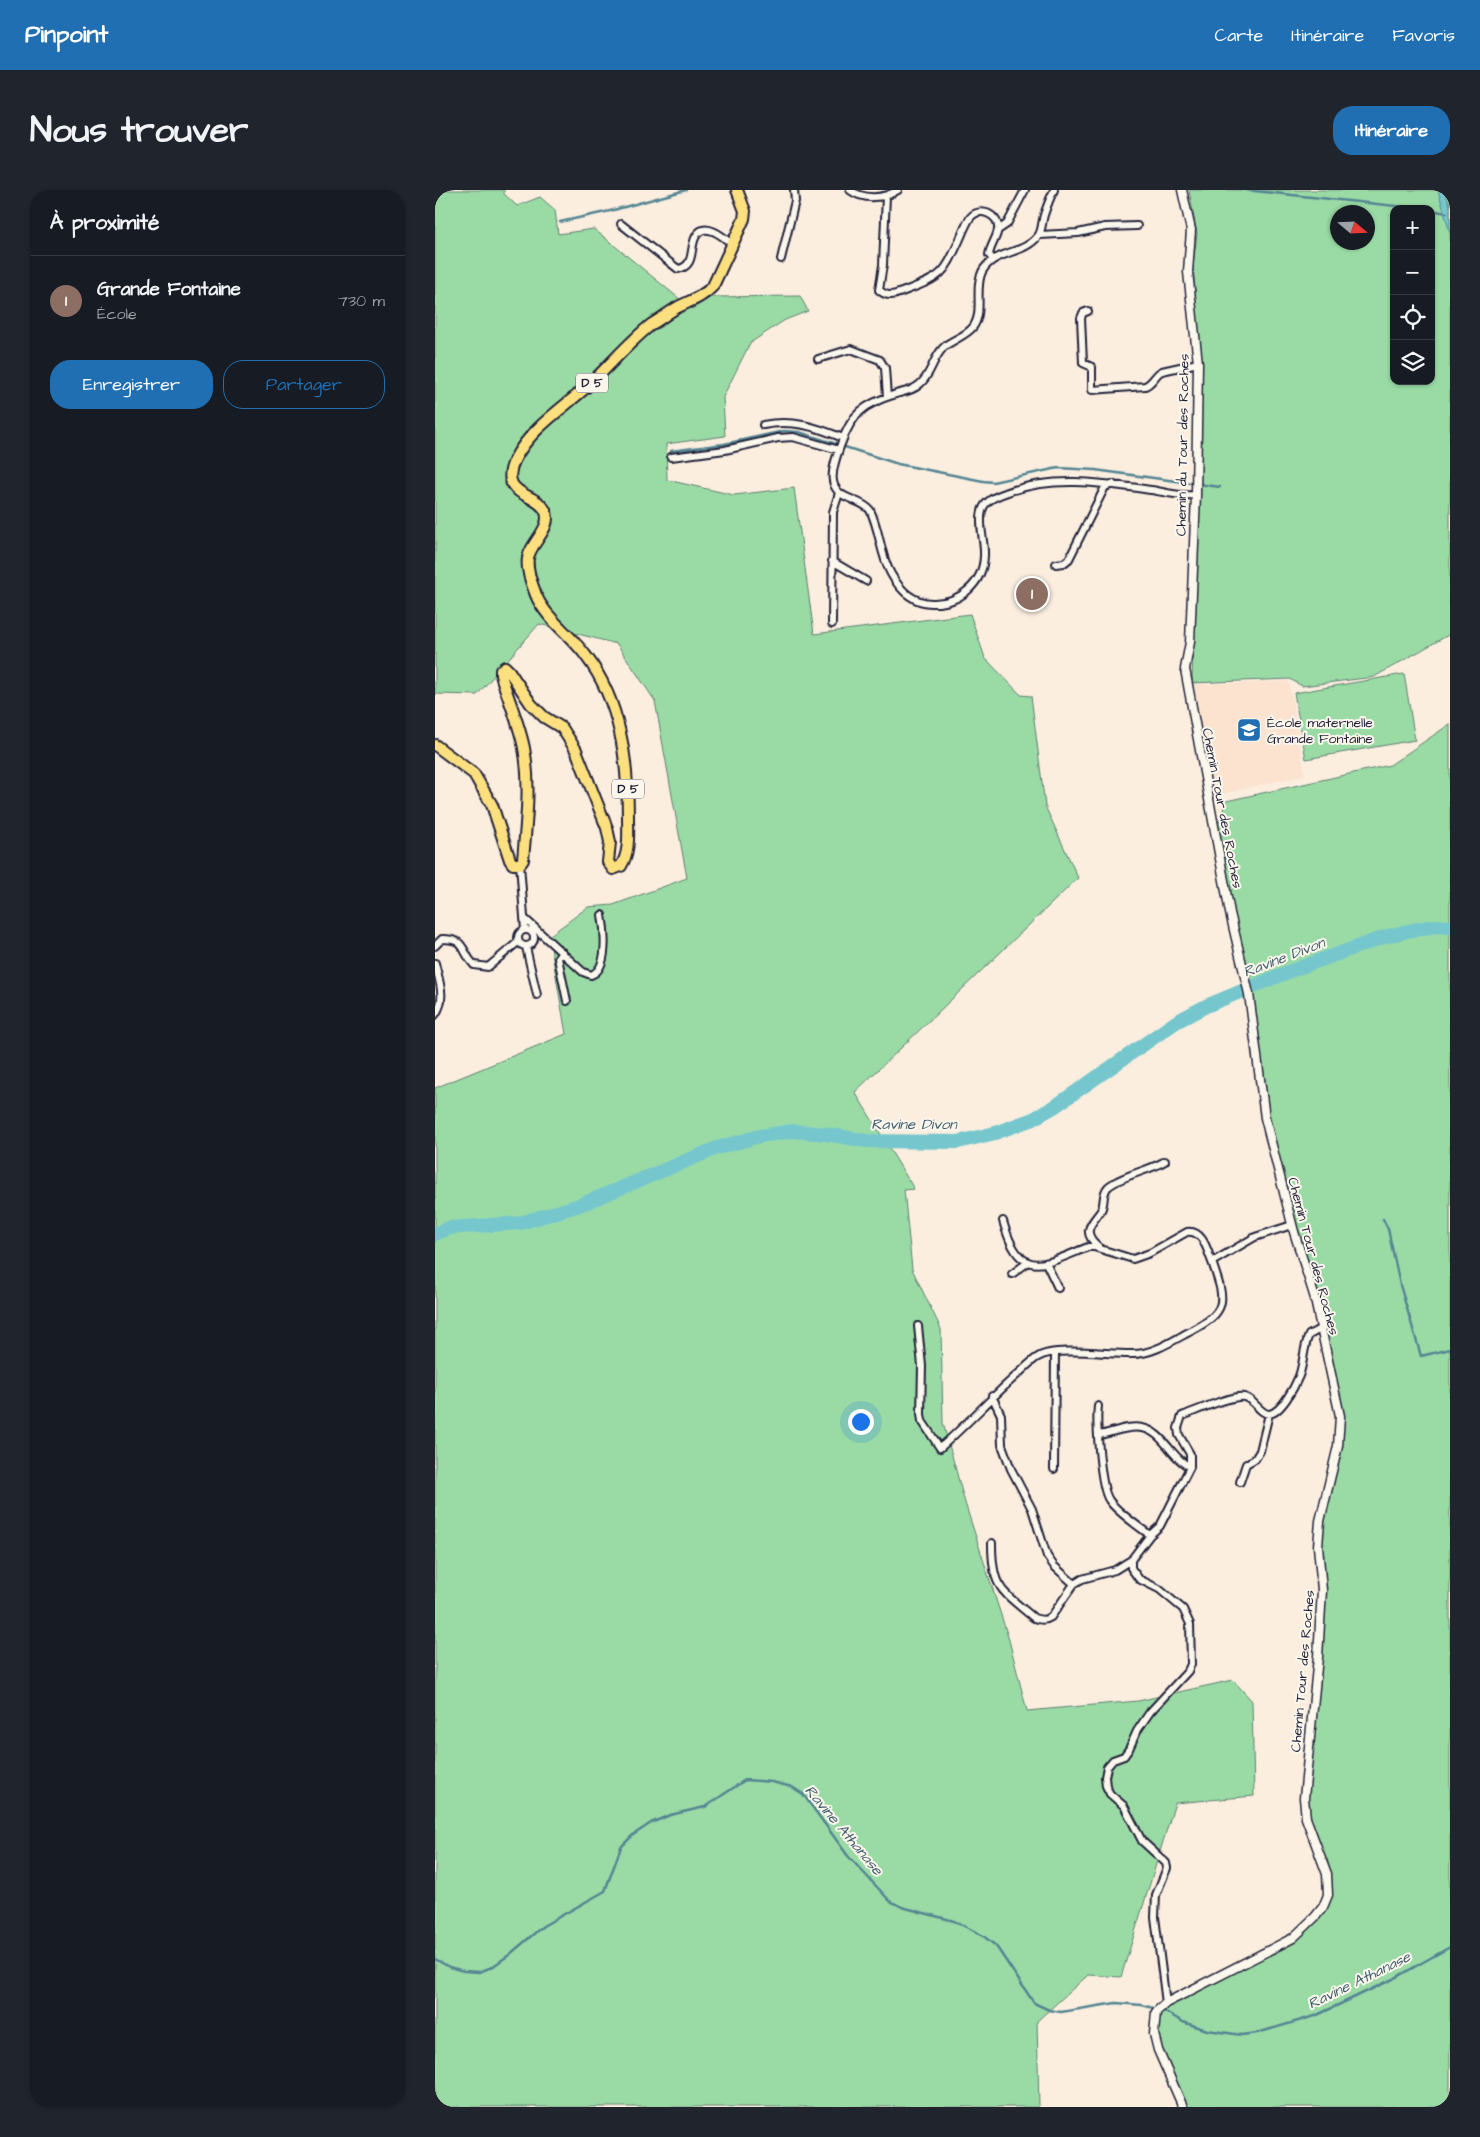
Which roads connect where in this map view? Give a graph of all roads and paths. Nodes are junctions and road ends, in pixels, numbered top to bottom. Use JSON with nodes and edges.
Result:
{"nodes":[{"id":1,"x":737,"y":190,"type":"edge"},
{"id":2,"x":794,"y":190,"type":"edge"},
{"id":3,"x":850,"y":190,"type":"edge"},
{"id":4,"x":898,"y":190,"type":"edge"},
{"id":5,"x":1025,"y":190,"type":"edge"},
{"id":6,"x":1054,"y":190,"type":"edge"},
{"id":7,"x":1183,"y":190,"type":"edge"},
{"id":8,"x":887,"y":196,"type":"junction"},
{"id":9,"x":621,"y":224,"type":"dead end"},
{"id":10,"x":1137,"y":226,"type":"dead end"},
{"id":11,"x":998,"y":230,"type":"junction"},
{"id":12,"x":1040,"y":235,"type":"junction"},
{"id":13,"x":733,"y":245,"type":"junction"},
{"id":14,"x":781,"y":259,"type":"dead end"},
{"id":15,"x":993,"y":259,"type":"junction"},
{"id":16,"x":1088,"y":311,"type":"dead end"},
{"id":17,"x":818,"y":359,"type":"dead end"},
{"id":18,"x":1198,"y":363,"type":"junction"},
{"id":19,"x":887,"y":397,"type":"junction"},
{"id":20,"x":763,"y":424,"type":"dead end"},
{"id":21,"x":843,"y":438,"type":"junction"},
{"id":22,"x":839,"y":450,"type":"junction"},
{"id":23,"x":671,"y":457,"type":"dead end"},
{"id":24,"x":1115,"y":484,"type":"junction"},
{"id":25,"x":839,"y":493,"type":"junction"},
{"id":26,"x":1195,"y":495,"type":"junction"},
{"id":27,"x":832,"y":561,"type":"junction"},
{"id":28,"x":1056,"y":564,"type":"dead end"},
{"id":29,"x":865,"y":581,"type":"dead end"},
{"id":30,"x":832,"y":624,"type":"dead end"},
{"id":31,"x":1190,"y":642,"type":"joint"},
{"id":32,"x":435,"y":744,"type":"edge"},
{"id":33,"x":520,"y":864,"type":"junction"},
{"id":34,"x":603,"y":915,"type":"dead end"},
{"id":35,"x":524,"y":918,"type":"junction"},
{"id":36,"x":525,"y":930,"type":"junction"},
{"id":37,"x":518,"y":942,"type":"junction"},
{"id":38,"x":435,"y":946,"type":"edge"},
{"id":39,"x":526,"y":947,"type":"junction"},
{"id":40,"x":562,"y":952,"type":"junction"},
{"id":41,"x":435,"y":963,"type":"edge"},
{"id":42,"x":537,"y":995,"type":"dead end"},
{"id":43,"x":567,"y":1000,"type":"dead end"},
{"id":44,"x":435,"y":1015,"type":"edge"},
{"id":45,"x":1165,"y":1161,"type":"dead end"},
{"id":46,"x":1003,"y":1221,"type":"dead end"},
{"id":47,"x":1293,"y":1225,"type":"junction"},
{"id":48,"x":1100,"y":1248,"type":"junction"},
{"id":49,"x":1211,"y":1262,"type":"junction"},
{"id":50,"x":1027,"y":1263,"type":"junction"},
{"id":51,"x":1046,"y":1264,"type":"junction"},
{"id":52,"x":1012,"y":1274,"type":"dead end"},
{"id":53,"x":1058,"y":1288,"type":"dead end"},
{"id":54,"x":918,"y":1326,"type":"dead end"},
{"id":55,"x":1320,"y":1330,"type":"junction"},
{"id":56,"x":1055,"y":1353,"type":"junction"},
{"id":57,"x":992,"y":1396,"type":"junction"},
{"id":58,"x":1098,"y":1406,"type":"dead end"},
{"id":59,"x":1269,"y":1414,"type":"junction"},
{"id":60,"x":1099,"y":1435,"type":"junction"},
{"id":61,"x":1191,"y":1467,"type":"junction"},
{"id":62,"x":1054,"y":1469,"type":"dead end"},
{"id":63,"x":1240,"y":1482,"type":"dead end"},
{"id":64,"x":1150,"y":1535,"type":"junction"},
{"id":65,"x":992,"y":1543,"type":"dead end"},
{"id":66,"x":1131,"y":1560,"type":"junction"},
{"id":67,"x":1074,"y":1584,"type":"junction"},
{"id":68,"x":1166,"y":2003,"type":"junction"},
{"id":69,"x":1183,"y":2107,"type":"edge"}],
"edges":[{"from":1,"to":13,"type":"main road","number":"D 5"},
{"from":2,"to":14,"type":"street"},
{"from":3,"to":8,"type":"street"},
{"from":4,"to":8,"type":"street"},
{"from":5,"to":11,"type":"street"},
{"from":6,"to":12,"type":"street"},
{"from":7,"to":18,"type":"street","name":"Chemin du Tour des Roches"},
{"from":8,"to":11,"type":"street"},
{"from":9,"to":13,"type":"street"},
{"from":10,"to":12,"type":"street"},
{"from":11,"to":15,"type":"street"},
{"from":12,"to":15,"type":"street"},
{"from":13,"to":33,"type":"main road","number":"D 5"},
{"from":15,"to":19,"type":"street"},
{"from":16,"to":18,"type":"street"},
{"from":17,"to":19,"type":"street"},
{"from":18,"to":26,"type":"street","name":"Chemin du Tour des Roches"},
{"from":19,"to":21,"type":"street"},
{"from":20,"to":21,"type":"street"},
{"from":21,"to":22,"type":"street"},
{"from":22,"to":23,"type":"street"},
{"from":22,"to":25,"type":"street"},
{"from":24,"to":25,"type":"street"},
{"from":24,"to":26,"type":"street"},
{"from":24,"to":28,"type":"street"},
{"from":25,"to":27,"type":"street"},
{"from":26,"to":31,"type":"street","name":"Chemin du Tour des Roches"},
{"from":27,"to":29,"type":"street"},
{"from":27,"to":30,"type":"street"},
{"from":31,"to":47,"type":"street","name":"Chemin Tour des Roches"},
{"from":32,"to":33,"type":"main road"},
{"from":33,"to":35,"type":"street"},
{"from":34,"to":40,"type":"street"},
{"from":35,"to":36,"type":"street"},
{"from":35,"to":40,"type":"street"},
{"from":36,"to":37,"type":"street"},
{"from":36,"to":39,"type":"street"},
{"from":37,"to":38,"type":"street"},
{"from":37,"to":39,"type":"street"},
{"from":39,"to":42,"type":"street"},
{"from":40,"to":43,"type":"street"},
{"from":41,"to":44,"type":"street"},
{"from":45,"to":48,"type":"street"},
{"from":46,"to":50,"type":"street"},
{"from":47,"to":49,"type":"street"},
{"from":47,"to":55,"type":"street","name":"Chemin Tour des Roches"},
{"from":48,"to":49,"type":"street"},
{"from":48,"to":51,"type":"street"},
{"from":49,"to":56,"type":"street"},
{"from":50,"to":51,"type":"street"},
{"from":50,"to":52,"type":"street"},
{"from":51,"to":53,"type":"street"},
{"from":54,"to":57,"type":"street"},
{"from":55,"to":59,"type":"street"},
{"from":55,"to":68,"type":"street","name":"Chemin Tour des Roches"},
{"from":56,"to":57,"type":"street"},
{"from":56,"to":62,"type":"street"},
{"from":57,"to":67,"type":"street"},
{"from":58,"to":60,"type":"street"},
{"from":59,"to":61,"type":"street"},
{"from":59,"to":63,"type":"street"},
{"from":60,"to":61,"type":"street"},
{"from":60,"to":64,"type":"street"},
{"from":61,"to":64,"type":"street"},
{"from":64,"to":66,"type":"street"},
{"from":65,"to":67,"type":"street"},
{"from":66,"to":67,"type":"street"},
{"from":66,"to":68,"type":"street"},
{"from":68,"to":69,"type":"street"}]}
